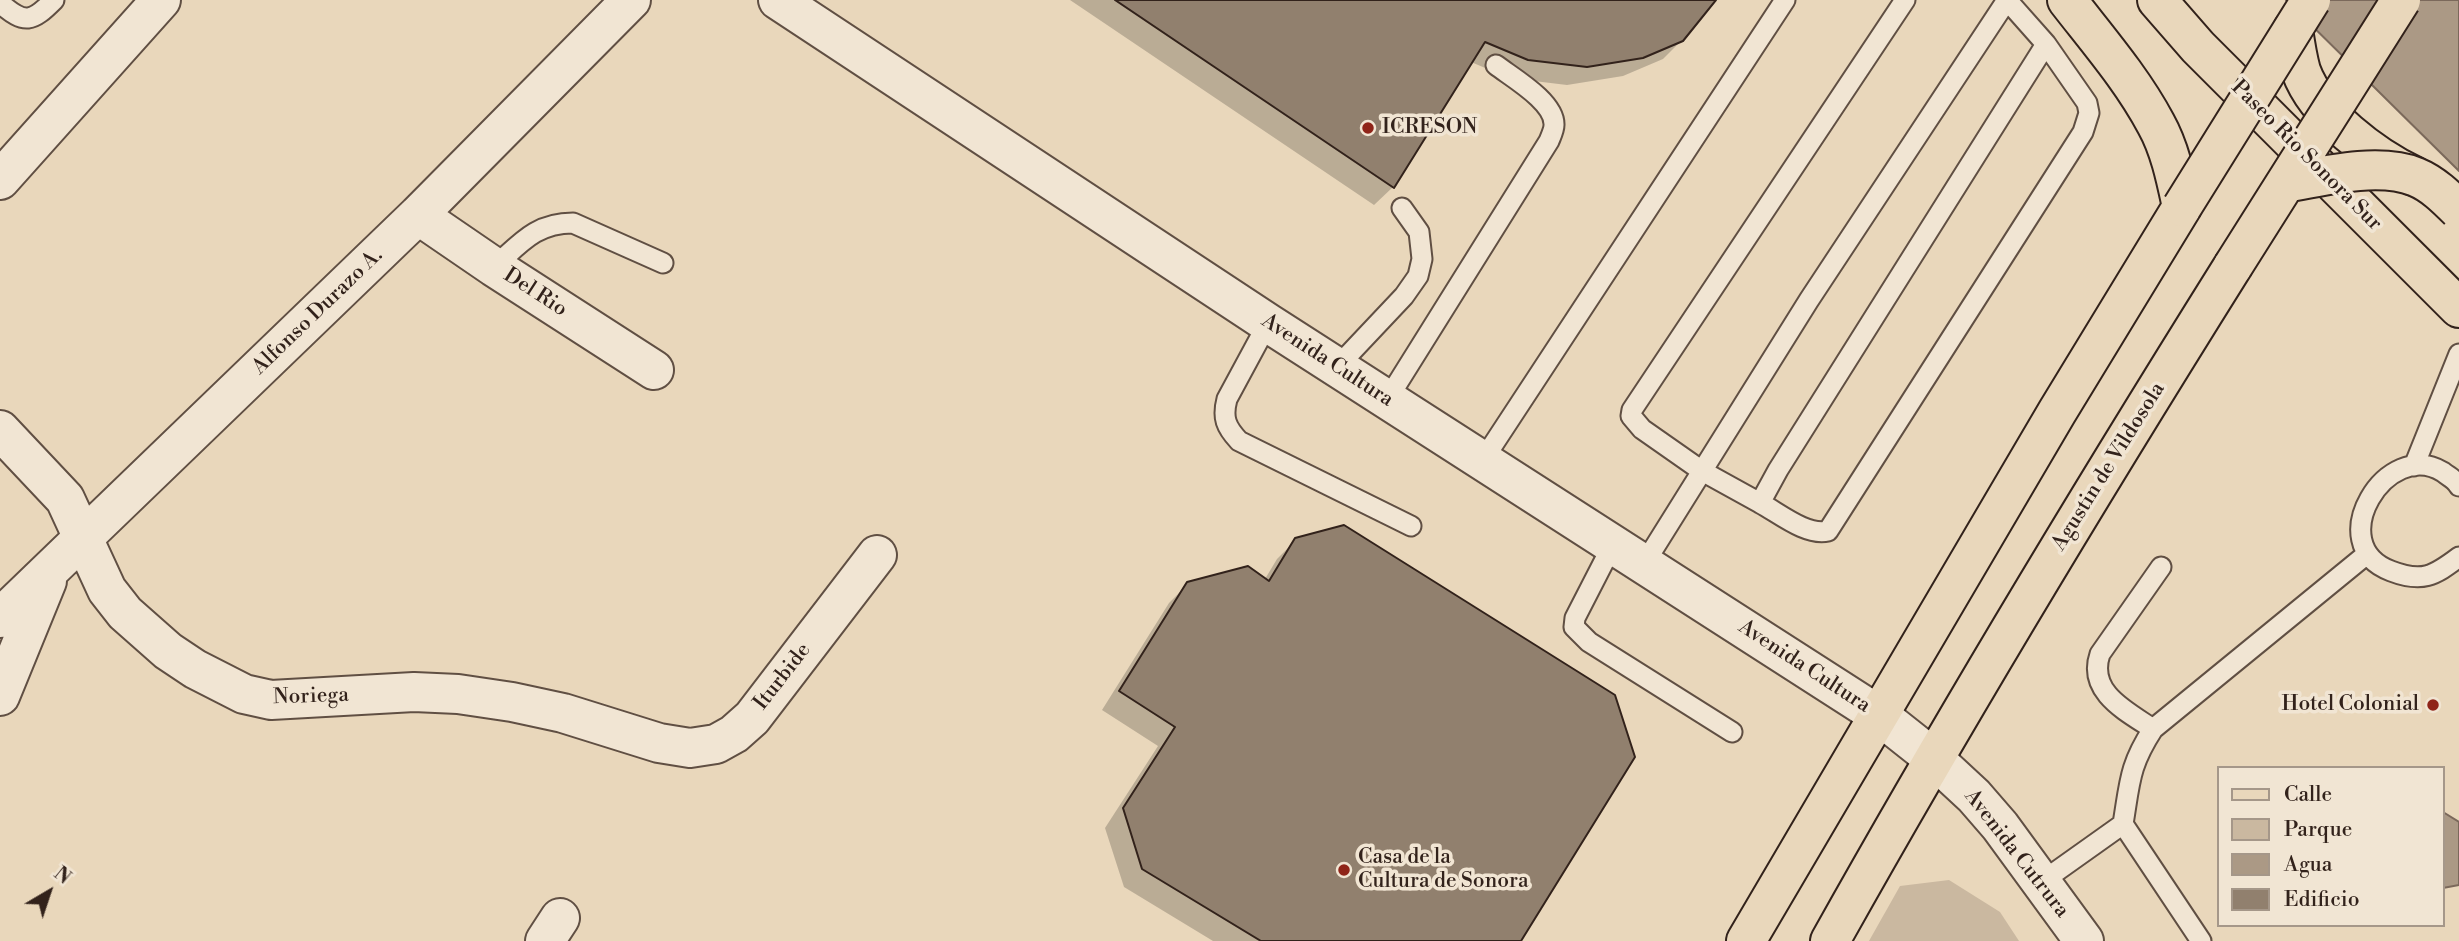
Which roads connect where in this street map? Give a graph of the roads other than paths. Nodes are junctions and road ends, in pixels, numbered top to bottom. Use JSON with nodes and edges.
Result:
{"nodes":[{"id":1,"x":54,"y":0,"type":"edge"},
{"id":2,"x":161,"y":0,"type":"edge"},
{"id":3,"x":631,"y":0,"type":"edge"},
{"id":4,"x":778,"y":0,"type":"edge"},
{"id":5,"x":1785,"y":0,"type":"edge"},
{"id":6,"x":1905,"y":0,"type":"edge"},
{"id":7,"x":2007,"y":0,"type":"edge"},
{"id":8,"x":2067,"y":0,"type":"edge"},
{"id":9,"x":2157,"y":0,"type":"edge"},
{"id":10,"x":2401,"y":0,"type":"edge"},
{"id":11,"x":0,"y":3,"type":"edge"},
{"id":12,"x":2302,"y":14,"type":"edge"},
{"id":13,"x":2046,"y":44,"type":"junction"},
{"id":14,"x":1496,"y":65,"type":"dead end"},
{"id":15,"x":2329,"y":113,"type":"junction"},
{"id":16,"x":2416,"y":177,"type":"junction"},
{"id":17,"x":0,"y":180,"type":"edge"},
{"id":18,"x":2286,"y":183,"type":"junction"},
{"id":19,"x":2182,"y":207,"type":"junction"},
{"id":20,"x":1402,"y":208,"type":"dead end"},
{"id":21,"x":2459,"y":210,"type":"edge"},
{"id":22,"x":418,"y":215,"type":"junction"},
{"id":23,"x":663,"y":263,"type":"dead end"},
{"id":24,"x":494,"y":267,"type":"junction"},
{"id":25,"x":2459,"y":308,"type":"edge"},
{"id":26,"x":1268,"y":323,"type":"junction"},
{"id":27,"x":2459,"y":354,"type":"edge"},
{"id":28,"x":1337,"y":368,"type":"junction"},
{"id":29,"x":654,"y":370,"type":"dead end"},
{"id":30,"x":1387,"y":400,"type":"junction"},
{"id":31,"x":0,"y":430,"type":"edge"},
{"id":32,"x":1483,"y":460,"type":"junction"},
{"id":33,"x":2414,"y":466,"type":"junction"},
{"id":34,"x":1702,"y":471,"type":"junction"},
{"id":35,"x":2459,"y":486,"type":"edge"},
{"id":36,"x":1760,"y":503,"type":"junction"},
{"id":37,"x":1411,"y":526,"type":"dead end"},
{"id":38,"x":83,"y":540,"type":"junction"},
{"id":39,"x":1628,"y":554,"type":"junction"},
{"id":40,"x":2367,"y":554,"type":"junction"},
{"id":41,"x":877,"y":555,"type":"dead end"},
{"id":42,"x":2459,"y":557,"type":"edge"},
{"id":43,"x":2161,"y":566,"type":"dead end"},
{"id":44,"x":52,"y":569,"type":"junction"},
{"id":45,"x":0,"y":618,"type":"edge"},
{"id":46,"x":0,"y":696,"type":"edge"},
{"id":47,"x":1880,"y":716,"type":"junction"},
{"id":48,"x":2153,"y":729,"type":"junction"},
{"id":49,"x":1732,"y":732,"type":"dead end"},
{"id":50,"x":659,"y":743,"type":"joint"},
{"id":51,"x":1933,"y":758,"type":"junction"},
{"id":52,"x":2123,"y":824,"type":"junction"},
{"id":53,"x":2040,"y":883,"type":"junction"},
{"id":54,"x":1746,"y":941,"type":"edge"},
{"id":55,"x":1829,"y":941,"type":"edge"},
{"id":56,"x":2084,"y":941,"type":"edge"},
{"id":57,"x":2201,"y":941,"type":"edge"}],
"edges":[{"from":1,"to":11,"type":"lane"},
{"from":2,"to":17,"type":"street"},
{"from":3,"to":22,"type":"street","name":"Alfonso Durazo A."},
{"from":4,"to":26,"type":"street","name":"Avenida Cultura"},
{"from":5,"to":32,"type":"lane"},
{"from":6,"to":34,"type":"lane"},
{"from":7,"to":13,"type":"lane"},
{"from":7,"to":34,"type":"lane"},
{"from":8,"to":19,"type":"main road"},
{"from":9,"to":25,"type":"main road","name":"Paseo Rio Sonora Sur"},
{"from":10,"to":15,"type":"main road","name":"Agustin de Vildosola","bridge":true},
{"from":12,"to":15,"type":"main road"},
{"from":12,"to":19,"type":"main road","bridge":true},
{"from":13,"to":36,"type":"lane"},
{"from":13,"to":36,"type":"lane"},
{"from":14,"to":30,"type":"lane"},
{"from":15,"to":16,"type":"main road","bridge":true},
{"from":15,"to":18,"type":"main road","name":"Agustin de Vildosola","bridge":true},
{"from":16,"to":18,"type":"main road","bridge":true},
{"from":16,"to":21,"type":"main road","bridge":true},
{"from":18,"to":51,"type":"main road","name":"Agustin de Vildosola","bridge":true},
{"from":19,"to":47,"type":"main road"},
{"from":20,"to":28,"type":"lane"},
{"from":22,"to":24,"type":"street","name":"Del Rio"},
{"from":22,"to":38,"type":"street","name":"Alfonso Durazo A."},
{"from":23,"to":24,"type":"lane"},
{"from":24,"to":29,"type":"street","name":"Del Rio"},
{"from":26,"to":28,"type":"street","name":"Avenida Cultura"},
{"from":26,"to":37,"type":"lane"},
{"from":27,"to":33,"type":"lane"},
{"from":28,"to":30,"type":"street","name":"Avenida Cultura"},
{"from":30,"to":32,"type":"street","name":"Avenida Cultura"},
{"from":31,"to":38,"type":"street","name":"Noriega"},
{"from":32,"to":39,"type":"street","name":"Avenida Cultura"},
{"from":33,"to":35,"type":"lane"},
{"from":33,"to":40,"type":"lane"},
{"from":34,"to":36,"type":"lane"},
{"from":34,"to":39,"type":"lane"},
{"from":38,"to":44,"type":"street","name":"Alfonso Durazo A."},
{"from":38,"to":50,"type":"street","name":"Noriega"},
{"from":39,"to":47,"type":"street","name":"Avenida Cultura"},
{"from":39,"to":49,"type":"lane"},
{"from":40,"to":42,"type":"lane"},
{"from":40,"to":48,"type":"lane"},
{"from":41,"to":50,"type":"street","name":"Iturbide"},
{"from":43,"to":48,"type":"lane"},
{"from":44,"to":45,"type":"street","name":"Alfonso Durazo A."},
{"from":44,"to":46,"type":"street"},
{"from":47,"to":51,"type":"street","name":"Avenida Cutrura"},
{"from":47,"to":54,"type":"main road"},
{"from":48,"to":52,"type":"lane"},
{"from":51,"to":53,"type":"street","name":"Avenida Cutrura"},
{"from":51,"to":55,"type":"main road","name":"Agustin de Vildosola"},
{"from":52,"to":53,"type":"lane"},
{"from":52,"to":57,"type":"lane"},
{"from":53,"to":56,"type":"street","name":"Avenida Cutrura"}]}
